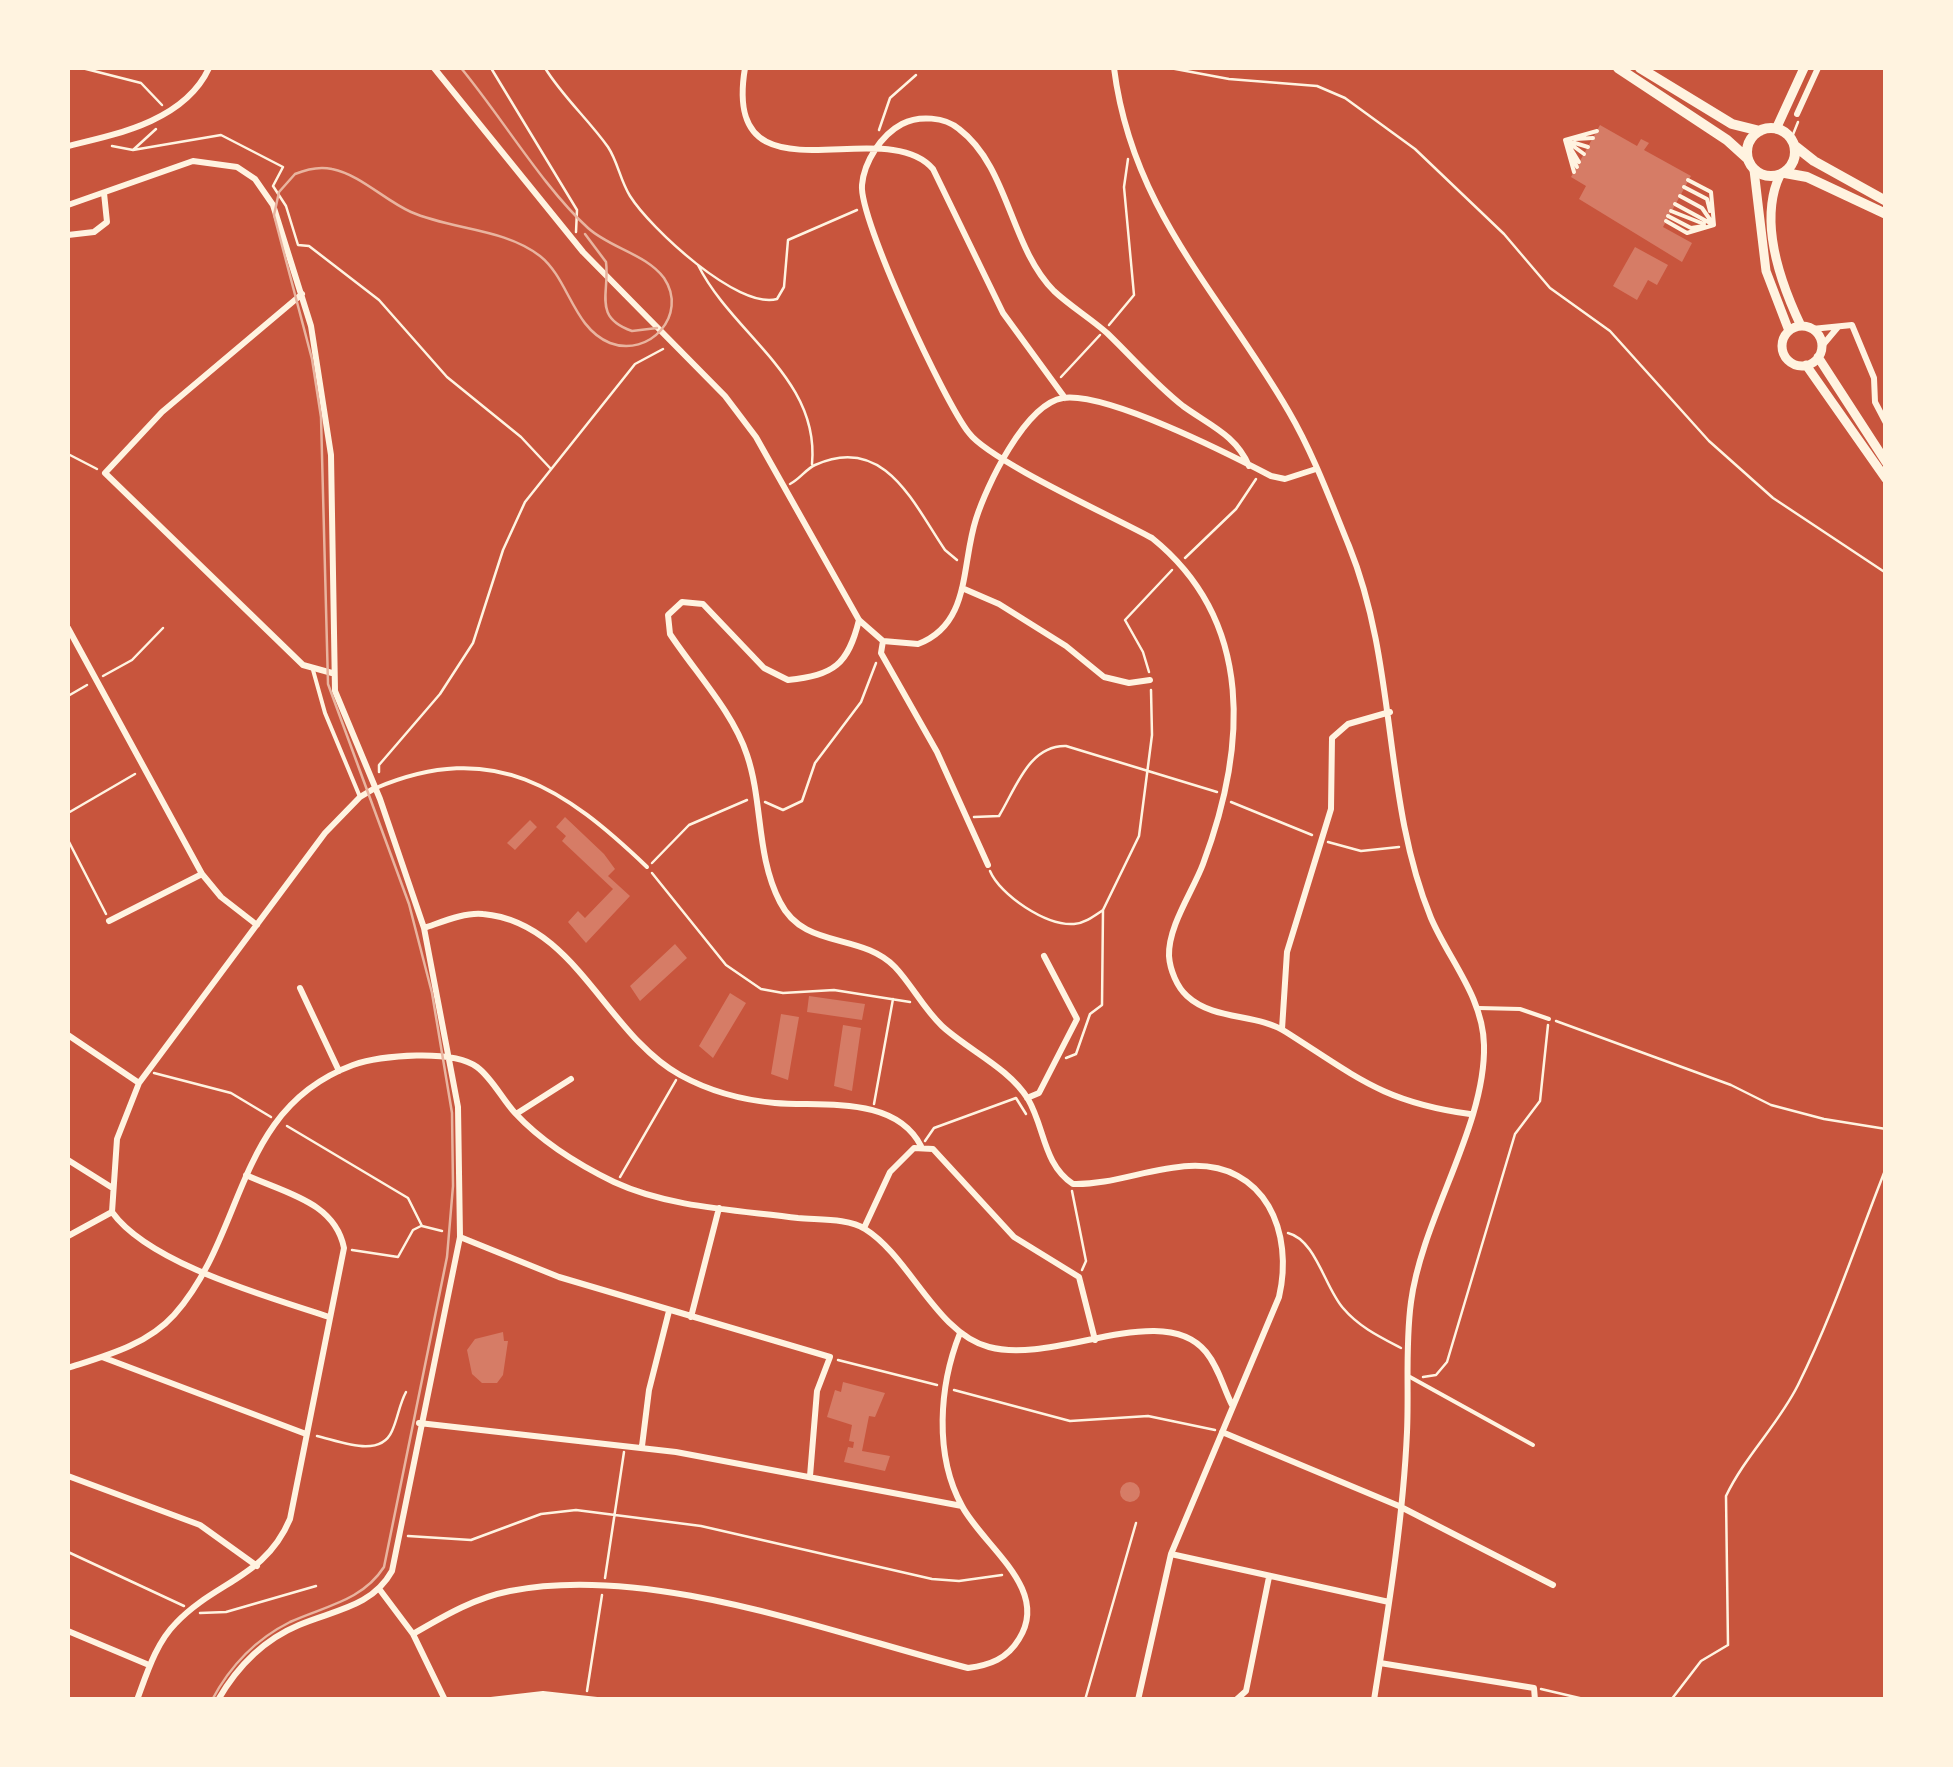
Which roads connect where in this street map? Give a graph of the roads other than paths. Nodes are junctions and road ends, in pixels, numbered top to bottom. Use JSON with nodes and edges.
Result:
{"nodes":[{"id":1,"x":209,"y":68,"type":"edge"},
{"id":2,"x":434,"y":68,"type":"edge"},
{"id":3,"x":745,"y":68,"type":"edge"},
{"id":4,"x":1114,"y":68,"type":"edge"},
{"id":5,"x":1618,"y":68,"type":"edge"},
{"id":6,"x":1640,"y":68,"type":"edge"},
{"id":7,"x":1804,"y":68,"type":"edge"},
{"id":8,"x":1818,"y":68,"type":"edge"},
{"id":9,"x":1797,"y":114,"type":"dead end"},
{"id":10,"x":1776,"y":129,"type":"junction"},
{"id":11,"x":1597,"y":131,"type":"dead end"},
{"id":12,"x":1760,"y":131,"type":"junction"},
{"id":13,"x":1593,"y":138,"type":"dead end"},
{"id":14,"x":1566,"y":140,"type":"junction"},
{"id":15,"x":1793,"y":142,"type":"junction"},
{"id":16,"x":68,"y":146,"type":"edge"},
{"id":17,"x":1588,"y":146,"type":"dead end"},
{"id":18,"x":876,"y":148,"type":"junction"},
{"id":19,"x":1584,"y":154,"type":"dead end"},
{"id":20,"x":1751,"y":164,"type":"junction"},
{"id":21,"x":1577,"y":167,"type":"dead end"},
{"id":22,"x":1782,"y":174,"type":"junction"},
{"id":23,"x":1688,"y":180,"type":"dead end"},
{"id":24,"x":1684,"y":187,"type":"dead end"},
{"id":25,"x":104,"y":194,"type":"junction"},
{"id":26,"x":1680,"y":196,"type":"dead end"},
{"id":27,"x":1886,"y":201,"type":"edge"},
{"id":28,"x":68,"y":204,"type":"edge"},
{"id":29,"x":1676,"y":204,"type":"dead end"},
{"id":30,"x":1886,"y":214,"type":"edge"},
{"id":31,"x":1669,"y":216,"type":"dead end"},
{"id":32,"x":1714,"y":225,"type":"junction"},
{"id":33,"x":68,"y":234,"type":"edge"},
{"id":34,"x":302,"y":293,"type":"junction"},
{"id":35,"x":1839,"y":326,"type":"junction"},
{"id":36,"x":1807,"y":328,"type":"junction"},
{"id":37,"x":1789,"y":331,"type":"junction"},
{"id":38,"x":1820,"y":352,"type":"junction"},
{"id":39,"x":1806,"y":366,"type":"junction"},
{"id":40,"x":1064,"y":398,"type":"junction"},
{"id":41,"x":1886,"y":423,"type":"edge"},
{"id":42,"x":1004,"y":458,"type":"junction"},
{"id":43,"x":1886,"y":462,"type":"edge"},
{"id":44,"x":1249,"y":466,"type":"junction"},
{"id":45,"x":1316,"y":469,"type":"junction"},
{"id":46,"x":1886,"y":479,"type":"edge"},
{"id":47,"x":962,"y":588,"type":"junction"},
{"id":48,"x":859,"y":620,"type":"junction"},
{"id":49,"x":68,"y":628,"type":"edge"},
{"id":50,"x":883,"y":642,"type":"junction"},
{"id":51,"x":313,"y":670,"type":"junction"},
{"id":52,"x":332,"y":672,"type":"junction"},
{"id":53,"x":1150,"y":680,"type":"road end"},
{"id":54,"x":1391,"y":712,"type":"junction"},
{"id":55,"x":374,"y":784,"type":"junction"},
{"id":56,"x":360,"y":797,"type":"junction"},
{"id":57,"x":988,"y":865,"type":"road end"},
{"id":58,"x":648,"y":868,"type":"road end"},
{"id":59,"x":202,"y":874,"type":"junction"},
{"id":60,"x":110,"y":921,"type":"road end"},
{"id":61,"x":258,"y":925,"type":"junction"},
{"id":62,"x":424,"y":928,"type":"junction"},
{"id":63,"x":1044,"y":956,"type":"dead end"},
{"id":64,"x":300,"y":988,"type":"dead end"},
{"id":65,"x":1479,"y":1008,"type":"junction"},
{"id":66,"x":1549,"y":1019,"type":"road end"},
{"id":67,"x":1282,"y":1029,"type":"junction"},
{"id":68,"x":68,"y":1035,"type":"edge"},
{"id":69,"x":451,"y":1054,"type":"junction"},
{"id":70,"x":339,"y":1071,"type":"junction"},
{"id":71,"x":571,"y":1079,"type":"dead end"},
{"id":72,"x":138,"y":1083,"type":"junction"},
{"id":73,"x":1027,"y":1098,"type":"junction"},
{"id":74,"x":516,"y":1114,"type":"junction"},
{"id":75,"x":1470,"y":1114,"type":"junction"},
{"id":76,"x":921,"y":1146,"type":"junction"},
{"id":77,"x":68,"y":1160,"type":"edge"},
{"id":78,"x":246,"y":1175,"type":"junction"},
{"id":79,"x":111,"y":1186,"type":"junction"},
{"id":80,"x":719,"y":1208,"type":"junction"},
{"id":81,"x":112,"y":1212,"type":"junction"},
{"id":82,"x":864,"y":1228,"type":"junction"},
{"id":83,"x":68,"y":1236,"type":"edge"},
{"id":84,"x":460,"y":1236,"type":"junction"},
{"id":85,"x":202,"y":1272,"type":"junction"},
{"id":86,"x":669,"y":1311,"type":"junction"},
{"id":87,"x":329,"y":1317,"type":"junction"},
{"id":88,"x":690,"y":1317,"type":"junction"},
{"id":89,"x":960,"y":1333,"type":"junction"},
{"id":90,"x":1095,"y":1340,"type":"junction"},
{"id":91,"x":101,"y":1357,"type":"junction"},
{"id":92,"x":68,"y":1368,"type":"edge"},
{"id":93,"x":1409,"y":1377,"type":"junction"},
{"id":94,"x":1232,"y":1406,"type":"junction"},
{"id":95,"x":419,"y":1423,"type":"junction"},
{"id":96,"x":1222,"y":1432,"type":"junction"},
{"id":97,"x":306,"y":1434,"type":"junction"},
{"id":98,"x":1533,"y":1444,"type":"dead end"},
{"id":99,"x":642,"y":1446,"type":"junction"},
{"id":100,"x":68,"y":1476,"type":"edge"},
{"id":101,"x":810,"y":1476,"type":"junction"},
{"id":102,"x":962,"y":1506,"type":"junction"},
{"id":103,"x":1399,"y":1506,"type":"junction"},
{"id":104,"x":1171,"y":1554,"type":"junction"},
{"id":105,"x":257,"y":1566,"type":"junction"},
{"id":106,"x":1270,"y":1577,"type":"junction"},
{"id":107,"x":1554,"y":1585,"type":"dead end"},
{"id":108,"x":380,"y":1590,"type":"junction"},
{"id":109,"x":1389,"y":1602,"type":"junction"},
{"id":110,"x":68,"y":1631,"type":"edge"},
{"id":111,"x":412,"y":1634,"type":"junction"},
{"id":112,"x":1380,"y":1663,"type":"junction"},
{"id":113,"x":149,"y":1665,"type":"junction"},
{"id":114,"x":586,"y":1698,"type":"edge"},
{"id":115,"x":137,"y":1700,"type":"edge"},
{"id":116,"x":218,"y":1700,"type":"edge"},
{"id":117,"x":444,"y":1700,"type":"edge"},
{"id":118,"x":491,"y":1700,"type":"edge"},
{"id":119,"x":597,"y":1700,"type":"edge"},
{"id":120,"x":1138,"y":1700,"type":"edge"},
{"id":121,"x":1236,"y":1700,"type":"edge"},
{"id":122,"x":1374,"y":1700,"type":"edge"},
{"id":123,"x":1535,"y":1700,"type":"edge"}],
"edges":[{"from":1,"to":16,"type":"street"},
{"from":2,"to":48,"type":"street"},
{"from":3,"to":18,"type":"street"},
{"from":4,"to":45,"type":"street"},
{"from":5,"to":20,"type":"main road"},
{"from":6,"to":12,"type":"main road"},
{"from":7,"to":10,"type":"main road"},
{"from":8,"to":9,"type":"street"},
{"from":10,"to":12,"type":"main road"},
{"from":10,"to":15,"type":"main road"},
{"from":11,"to":14,"type":"lane"},
{"from":12,"to":20,"type":"main road"},
{"from":13,"to":14,"type":"lane"},
{"from":14,"to":17,"type":"lane"},
{"from":14,"to":19,"type":"lane"},
{"from":14,"to":21,"type":"lane"},
{"from":15,"to":22,"type":"main road"},
{"from":15,"to":27,"type":"main road"},
{"from":18,"to":40,"type":"street"},
{"from":18,"to":42,"type":"street"},
{"from":18,"to":44,"type":"street"},
{"from":20,"to":22,"type":"main road"},
{"from":20,"to":37,"type":"main road"},
{"from":22,"to":30,"type":"main road"},
{"from":22,"to":36,"type":"main road"},
{"from":23,"to":32,"type":"lane"},
{"from":24,"to":32,"type":"lane"},
{"from":25,"to":28,"type":"street"},
{"from":25,"to":33,"type":"street"},
{"from":25,"to":34,"type":"street"},
{"from":26,"to":32,"type":"lane"},
{"from":29,"to":32,"type":"lane"},
{"from":31,"to":32,"type":"lane"},
{"from":34,"to":51,"type":"street"},
{"from":34,"to":52,"type":"street"},
{"from":35,"to":36,"type":"street"},
{"from":35,"to":38,"type":"street"},
{"from":35,"to":41,"type":"street"},
{"from":36,"to":37,"type":"main road"},
{"from":36,"to":38,"type":"main road"},
{"from":37,"to":39,"type":"main road"},
{"from":38,"to":39,"type":"main road"},
{"from":38,"to":43,"type":"main road"},
{"from":39,"to":46,"type":"main road"},
{"from":40,"to":42,"type":"street"},
{"from":40,"to":44,"type":"street"},
{"from":42,"to":47,"type":"street"},
{"from":42,"to":67,"type":"street"},
{"from":44,"to":45,"type":"street"},
{"from":45,"to":54,"type":"street"},
{"from":47,"to":50,"type":"street"},
{"from":47,"to":53,"type":"street"},
{"from":48,"to":50,"type":"street"},
{"from":48,"to":73,"type":"street"},
{"from":49,"to":59,"type":"street"},
{"from":50,"to":57,"type":"street"},
{"from":51,"to":52,"type":"street"},
{"from":51,"to":56,"type":"lane"},
{"from":52,"to":55,"type":"street"},
{"from":54,"to":65,"type":"street"},
{"from":54,"to":67,"type":"street"},
{"from":55,"to":56,"type":"street"},
{"from":55,"to":58,"type":"lane"},
{"from":55,"to":62,"type":"street"},
{"from":56,"to":61,"type":"street"},
{"from":59,"to":60,"type":"street"},
{"from":59,"to":61,"type":"street"},
{"from":61,"to":72,"type":"street"},
{"from":62,"to":69,"type":"street"},
{"from":62,"to":76,"type":"street"},
{"from":63,"to":73,"type":"street"},
{"from":64,"to":70,"type":"street"},
{"from":65,"to":66,"type":"lane"},
{"from":65,"to":75,"type":"street"},
{"from":67,"to":75,"type":"street"},
{"from":68,"to":72,"type":"street"},
{"from":69,"to":70,"type":"street"},
{"from":69,"to":74,"type":"street"},
{"from":69,"to":84,"type":"street"},
{"from":70,"to":78,"type":"street"},
{"from":71,"to":74,"type":"street"},
{"from":72,"to":79,"type":"street"},
{"from":73,"to":94,"type":"street"},
{"from":74,"to":80,"type":"street"},
{"from":75,"to":93,"type":"street"},
{"from":76,"to":82,"type":"street"},
{"from":76,"to":90,"type":"street"},
{"from":77,"to":79,"type":"street"},
{"from":78,"to":85,"type":"street"},
{"from":78,"to":87,"type":"street"},
{"from":79,"to":81,"type":"street"},
{"from":80,"to":82,"type":"street"},
{"from":80,"to":88,"type":"street"},
{"from":81,"to":83,"type":"street"},
{"from":81,"to":85,"type":"street"},
{"from":82,"to":89,"type":"street"},
{"from":84,"to":86,"type":"street"},
{"from":84,"to":95,"type":"street"},
{"from":85,"to":87,"type":"street"},
{"from":85,"to":91,"type":"street"},
{"from":86,"to":88,"type":"street"},
{"from":86,"to":99,"type":"street"},
{"from":87,"to":97,"type":"street"},
{"from":88,"to":101,"type":"street"},
{"from":89,"to":90,"type":"street"},
{"from":89,"to":102,"type":"street"},
{"from":90,"to":94,"type":"street"},
{"from":91,"to":92,"type":"street"},
{"from":91,"to":97,"type":"street"},
{"from":93,"to":98,"type":"lane"},
{"from":93,"to":103,"type":"street"},
{"from":94,"to":96,"type":"street"},
{"from":95,"to":99,"type":"street"},
{"from":95,"to":108,"type":"street"},
{"from":96,"to":103,"type":"street"},
{"from":96,"to":104,"type":"street"},
{"from":97,"to":105,"type":"street"},
{"from":99,"to":101,"type":"street"},
{"from":100,"to":105,"type":"street"},
{"from":101,"to":102,"type":"street"},
{"from":102,"to":111,"type":"street"},
{"from":103,"to":107,"type":"street"},
{"from":103,"to":109,"type":"street"},
{"from":104,"to":106,"type":"street"},
{"from":104,"to":120,"type":"street"},
{"from":105,"to":113,"type":"street"},
{"from":106,"to":109,"type":"street"},
{"from":106,"to":121,"type":"street"},
{"from":108,"to":111,"type":"street"},
{"from":108,"to":116,"type":"street"},
{"from":109,"to":112,"type":"street"},
{"from":110,"to":113,"type":"street"},
{"from":111,"to":117,"type":"street"},
{"from":112,"to":122,"type":"street"},
{"from":112,"to":123,"type":"street"},
{"from":113,"to":115,"type":"street"},
{"from":114,"to":118,"type":"street"},
{"from":114,"to":119,"type":"street"}]}
